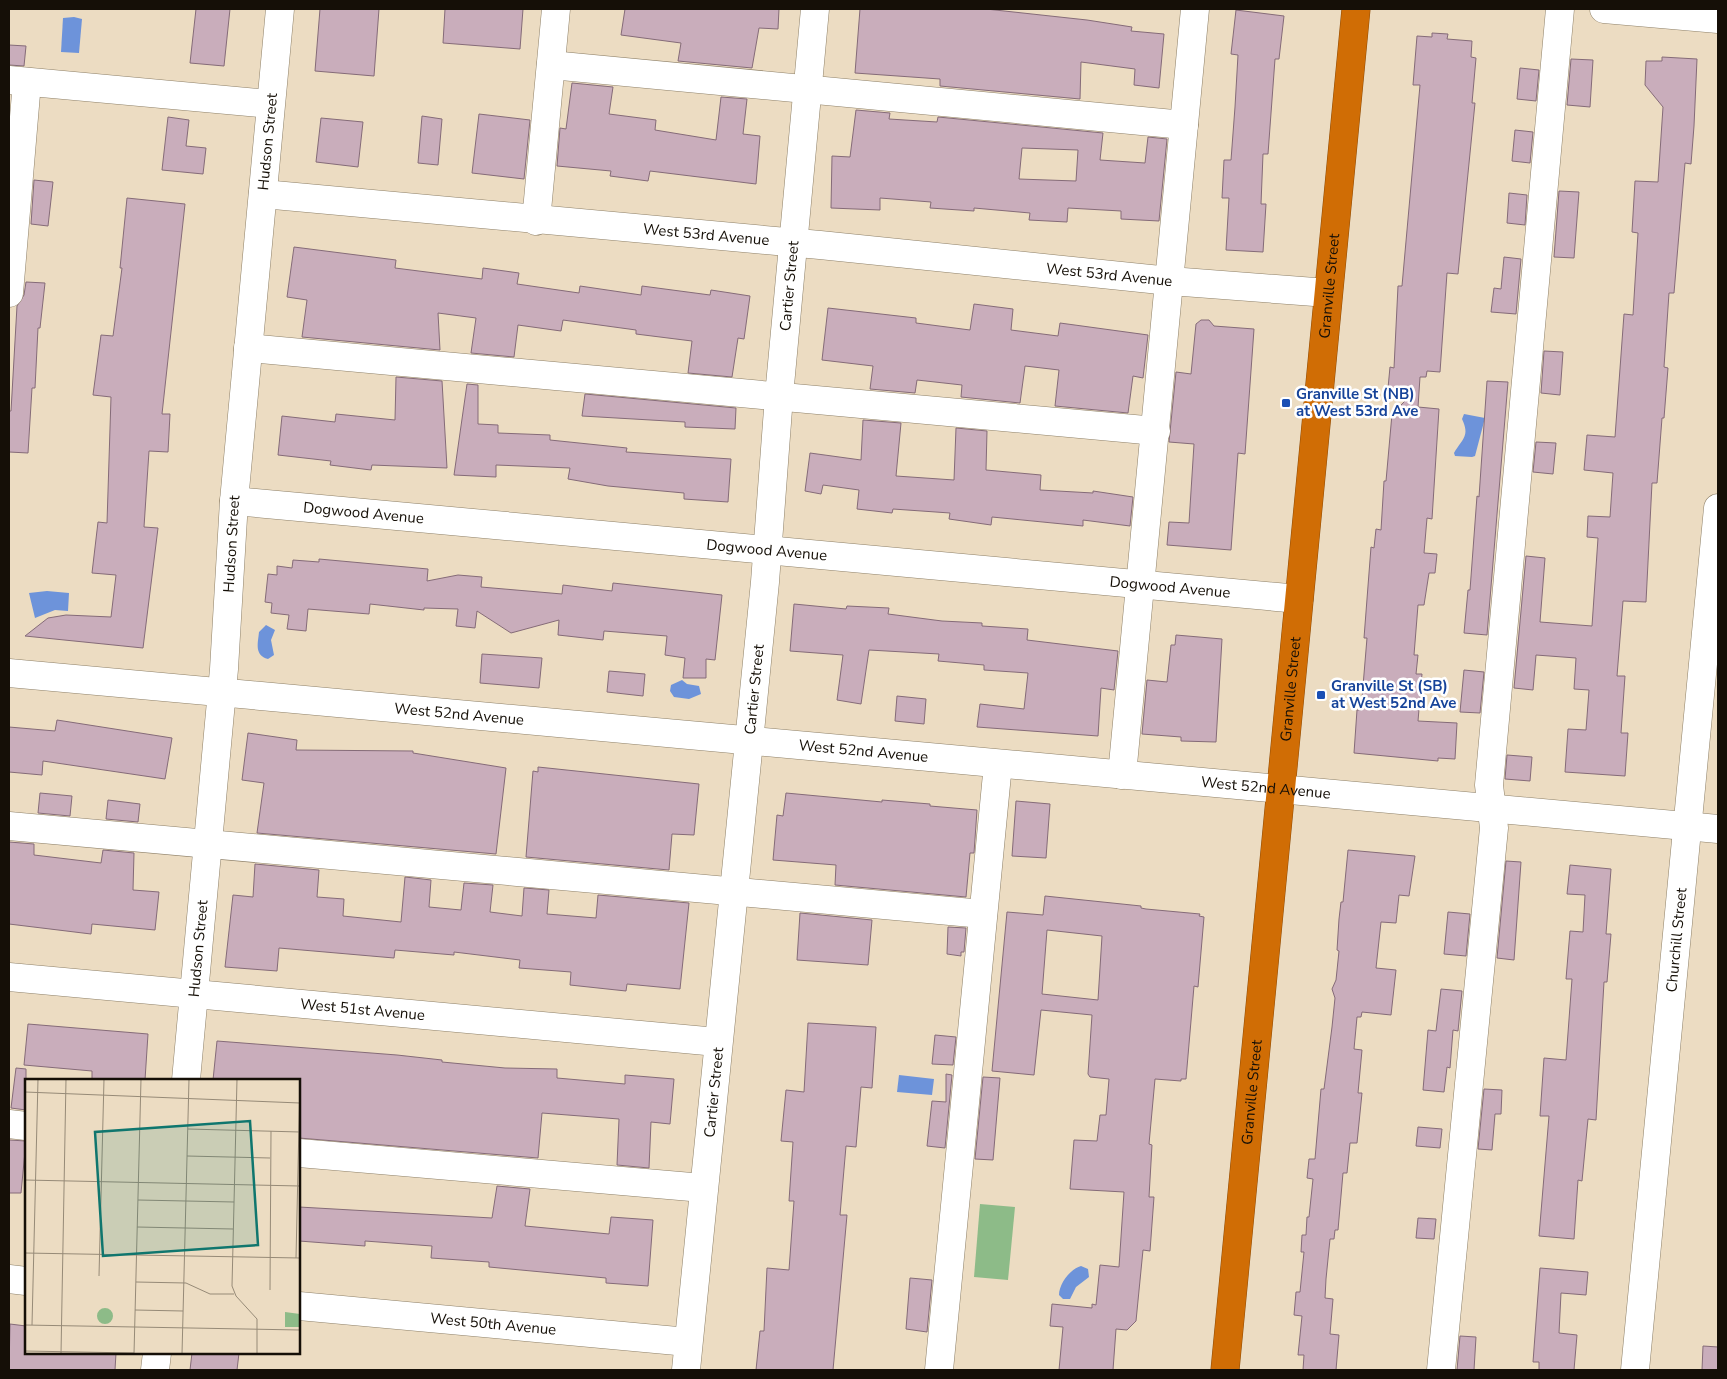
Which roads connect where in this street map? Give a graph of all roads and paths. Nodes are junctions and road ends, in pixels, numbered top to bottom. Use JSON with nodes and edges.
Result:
{"nodes":[{"id":1,"x":280,"y":9,"type":"edge"},
{"id":2,"x":556,"y":9,"type":"edge"},
{"id":3,"x":815,"y":9,"type":"edge"},
{"id":4,"x":1195,"y":9,"type":"edge"},
{"id":5,"x":1356,"y":9,"type":"edge"},
{"id":6,"x":1560,"y":9,"type":"edge"},
{"id":7,"x":1604,"y":9,"type":"edge"},
{"id":8,"x":1718,"y":19,"type":"edge"},
{"id":9,"x":551,"y":65,"type":"junction"},
{"id":10,"x":18,"y":81,"type":"edge"},
{"id":11,"x":808,"y":89,"type":"junction"},
{"id":12,"x":270,"y":104,"type":"junction"},
{"id":13,"x":1184,"y":125,"type":"junction"},
{"id":14,"x":263,"y":194,"type":"junction"},
{"id":15,"x":536,"y":221,"type":"junction"},
{"id":16,"x":794,"y":242,"type":"junction"},
{"id":17,"x":1170,"y":281,"type":"junction"},
{"id":18,"x":9,"y":293,"type":"edge"},
{"id":19,"x":1328,"y":293,"type":"junction"},
{"id":20,"x":248,"y":348,"type":"junction"},
{"id":21,"x":779,"y":396,"type":"junction"},
{"id":22,"x":1156,"y":431,"type":"junction"},
{"id":23,"x":234,"y":501,"type":"junction"},
{"id":24,"x":1718,"y":508,"type":"edge"},
{"id":25,"x":767,"y":550,"type":"junction"},
{"id":26,"x":1141,"y":584,"type":"junction"},
{"id":27,"x":1299,"y":598,"type":"junction"},
{"id":28,"x":9,"y":673,"type":"edge"},
{"id":29,"x":222,"y":692,"type":"junction"},
{"id":30,"x":749,"y":741,"type":"junction"},
{"id":31,"x":998,"y":764,"type":"junction"},
{"id":32,"x":1122,"y":775,"type":"junction"},
{"id":33,"x":1280,"y":790,"type":"junction"},
{"id":34,"x":1492,"y":808,"type":"junction"},
{"id":35,"x":9,"y":826,"type":"edge"},
{"id":36,"x":1687,"y":826,"type":"junction"},
{"id":37,"x":1718,"y":829,"type":"edge"},
{"id":38,"x":208,"y":844,"type":"junction"},
{"id":39,"x":733,"y":892,"type":"junction"},
{"id":40,"x":983,"y":914,"type":"junction"},
{"id":41,"x":9,"y":977,"type":"edge"},
{"id":42,"x":194,"y":994,"type":"junction"},
{"id":43,"x":717,"y":1042,"type":"junction"},
{"id":44,"x":186,"y":1079,"type":"edge"},
{"id":45,"x":9,"y":1124,"type":"edge"},
{"id":46,"x":25,"y":1126,"type":"edge"},
{"id":47,"x":300,"y":1152,"type":"edge"},
{"id":48,"x":703,"y":1188,"type":"junction"},
{"id":49,"x":9,"y":1279,"type":"edge"},
{"id":50,"x":25,"y":1280,"type":"edge"},
{"id":51,"x":300,"y":1306,"type":"edge"},
{"id":52,"x":688,"y":1342,"type":"junction"},
{"id":53,"x":157,"y":1354,"type":"edge"},
{"id":54,"x":155,"y":1370,"type":"edge"},
{"id":55,"x":686,"y":1370,"type":"edge"},
{"id":56,"x":939,"y":1370,"type":"edge"},
{"id":57,"x":1225,"y":1370,"type":"edge"},
{"id":58,"x":1441,"y":1370,"type":"edge"},
{"id":59,"x":1635,"y":1370,"type":"edge"}],
"edges":[{"from":1,"to":12,"type":"street","name":"Hudson Street"},
{"from":2,"to":9,"type":"street"},
{"from":3,"to":11,"type":"street","name":"Cartier Street"},
{"from":4,"to":13,"type":"street"},
{"from":5,"to":19,"type":"highway","name":"Granville Street"},
{"from":6,"to":34,"type":"street"},
{"from":7,"to":8,"type":"street"},
{"from":9,"to":11,"type":"street"},
{"from":9,"to":15,"type":"street"},
{"from":10,"to":12,"type":"street"},
{"from":10,"to":18,"type":"street"},
{"from":11,"to":13,"type":"street"},
{"from":11,"to":16,"type":"street","name":"Cartier Street"},
{"from":12,"to":14,"type":"street","name":"Hudson Street"},
{"from":13,"to":17,"type":"street"},
{"from":14,"to":15,"type":"street","name":"West 53rd Avenue"},
{"from":14,"to":20,"type":"street","name":"Hudson Street"},
{"from":15,"to":16,"type":"street","name":"West 53rd Avenue"},
{"from":16,"to":17,"type":"street","name":"West 53rd Avenue"},
{"from":16,"to":21,"type":"street","name":"Cartier Street"},
{"from":17,"to":19,"type":"street","name":"West 53rd Avenue"},
{"from":17,"to":22,"type":"street"},
{"from":19,"to":27,"type":"highway","name":"Granville Street"},
{"from":20,"to":21,"type":"street"},
{"from":20,"to":23,"type":"street","name":"Hudson Street"},
{"from":21,"to":22,"type":"street"},
{"from":21,"to":25,"type":"street","name":"Cartier Street"},
{"from":22,"to":26,"type":"street"},
{"from":23,"to":25,"type":"street","name":"Dogwood Avenue"},
{"from":23,"to":29,"type":"street","name":"Hudson Street"},
{"from":24,"to":36,"type":"street","name":"Churchill Street"},
{"from":25,"to":26,"type":"street","name":"Dogwood Avenue"},
{"from":25,"to":30,"type":"street","name":"Cartier Street"},
{"from":26,"to":27,"type":"street","name":"Dogwood Avenue"},
{"from":26,"to":32,"type":"street"},
{"from":27,"to":33,"type":"highway","name":"Granville Street"},
{"from":28,"to":29,"type":"street","name":"West 52nd Avenue"},
{"from":29,"to":30,"type":"street","name":"West 52nd Avenue"},
{"from":29,"to":38,"type":"street","name":"Hudson Street"},
{"from":30,"to":31,"type":"street","name":"West 52nd Avenue"},
{"from":30,"to":39,"type":"street","name":"Cartier Street"},
{"from":31,"to":32,"type":"street","name":"West 52nd Avenue"},
{"from":31,"to":40,"type":"street"},
{"from":32,"to":33,"type":"street","name":"West 52nd Avenue"},
{"from":33,"to":34,"type":"street","name":"West 52nd Avenue"},
{"from":33,"to":57,"type":"highway","name":"Granville Street"},
{"from":34,"to":36,"type":"street","name":"West 52nd Avenue"},
{"from":34,"to":58,"type":"street"},
{"from":35,"to":38,"type":"street"},
{"from":36,"to":37,"type":"street","name":"West 52nd Avenue"},
{"from":36,"to":59,"type":"street","name":"Churchill Street"},
{"from":38,"to":39,"type":"street"},
{"from":38,"to":42,"type":"street","name":"Hudson Street"},
{"from":39,"to":40,"type":"street"},
{"from":39,"to":43,"type":"street","name":"Cartier Street"},
{"from":40,"to":56,"type":"street"},
{"from":41,"to":42,"type":"street","name":"West 51st Avenue"},
{"from":42,"to":43,"type":"street","name":"West 51st Avenue"},
{"from":42,"to":44,"type":"street","name":"Hudson Street"},
{"from":43,"to":48,"type":"street","name":"Cartier Street"},
{"from":45,"to":46,"type":"street"},
{"from":47,"to":48,"type":"street"},
{"from":48,"to":52,"type":"street","name":"Cartier Street"},
{"from":49,"to":50,"type":"street"},
{"from":51,"to":52,"type":"street","name":"West 50th Avenue"},
{"from":52,"to":55,"type":"street","name":"Cartier Street"},
{"from":53,"to":54,"type":"street"}]}
